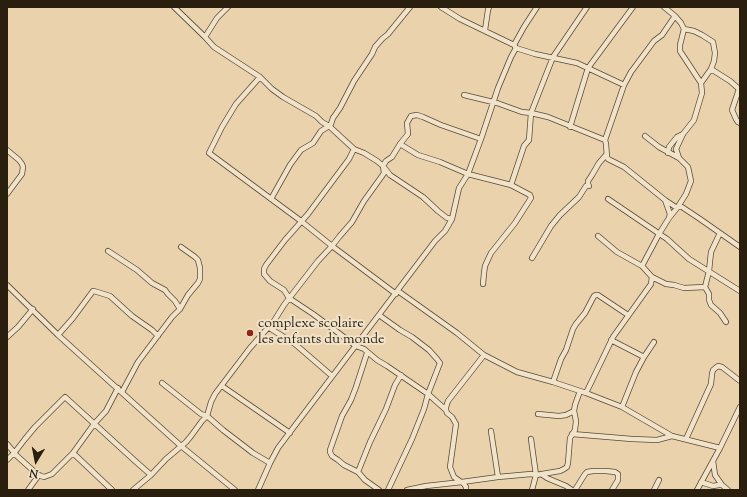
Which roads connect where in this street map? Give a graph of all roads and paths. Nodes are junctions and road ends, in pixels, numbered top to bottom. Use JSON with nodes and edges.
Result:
{"nodes":[{"id":1,"x":174,"y":7,"type":"edge"},
{"id":2,"x":228,"y":7,"type":"edge"},
{"id":3,"x":410,"y":7,"type":"edge"},
{"id":4,"x":441,"y":7,"type":"edge"},
{"id":5,"x":490,"y":7,"type":"edge"},
{"id":6,"x":537,"y":7,"type":"edge"},
{"id":7,"x":587,"y":7,"type":"edge"},
{"id":8,"x":633,"y":7,"type":"edge"},
{"id":9,"x":664,"y":7,"type":"edge"},
{"id":10,"x":675,"y":16,"type":"junction"},
{"id":11,"x":684,"y":29,"type":"junction"},
{"id":12,"x":485,"y":30,"type":"junction"},
{"id":13,"x":205,"y":37,"type":"junction"},
{"id":14,"x":515,"y":46,"type":"junction"},
{"id":15,"x":553,"y":57,"type":"junction"},
{"id":16,"x":588,"y":68,"type":"junction"},
{"id":17,"x":711,"y":69,"type":"junction"},
{"id":18,"x":260,"y":77,"type":"junction"},
{"id":19,"x":701,"y":83,"type":"junction"},
{"id":20,"x":624,"y":85,"type":"junction"},
{"id":21,"x":739,"y":87,"type":"edge"},
{"id":22,"x":464,"y":95,"type":"dead end"},
{"id":23,"x":494,"y":102,"type":"junction"},
{"id":24,"x":531,"y":113,"type":"junction"},
{"id":25,"x":740,"y":123,"type":"edge"},
{"id":26,"x":329,"y":126,"type":"junction"},
{"id":27,"x":570,"y":127,"type":"junction"},
{"id":28,"x":683,"y":134,"type":"junction"},
{"id":29,"x":645,"y":136,"type":"dead end"},
{"id":30,"x":481,"y":139,"type":"junction"},
{"id":31,"x":605,"y":140,"type":"junction"},
{"id":32,"x":400,"y":144,"type":"junction"},
{"id":33,"x":354,"y":149,"type":"junction"},
{"id":34,"x":7,"y":150,"type":"edge"},
{"id":35,"x":668,"y":153,"type":"junction"},
{"id":36,"x":606,"y":155,"type":"junction"},
{"id":37,"x":679,"y":158,"type":"junction"},
{"id":38,"x":383,"y":166,"type":"junction"},
{"id":39,"x":468,"y":174,"type":"junction"},
{"id":40,"x":511,"y":185,"type":"junction"},
{"id":41,"x":7,"y":194,"type":"edge"},
{"id":42,"x":271,"y":199,"type":"junction"},
{"id":43,"x":608,"y":199,"type":"dead end"},
{"id":44,"x":666,"y":200,"type":"junction"},
{"id":45,"x":678,"y":207,"type":"junction"},
{"id":46,"x":669,"y":218,"type":"junction"},
{"id":47,"x":452,"y":219,"type":"junction"},
{"id":48,"x":301,"y":221,"type":"junction"},
{"id":49,"x":720,"y":233,"type":"junction"},
{"id":50,"x":659,"y":234,"type":"junction"},
{"id":51,"x":598,"y":236,"type":"dead end"},
{"id":52,"x":332,"y":246,"type":"junction"},
{"id":53,"x":181,"y":247,"type":"dead end"},
{"id":54,"x":740,"y":247,"type":"edge"},
{"id":55,"x":108,"y":251,"type":"dead end"},
{"id":56,"x":532,"y":258,"type":"dead end"},
{"id":57,"x":642,"y":266,"type":"junction"},
{"id":58,"x":709,"y":271,"type":"junction"},
{"id":59,"x":652,"y":277,"type":"junction"},
{"id":60,"x":483,"y":284,"type":"dead end"},
{"id":61,"x":7,"y":285,"type":"edge"},
{"id":62,"x":705,"y":287,"type":"junction"},
{"id":63,"x":740,"y":291,"type":"edge"},
{"id":64,"x":396,"y":292,"type":"junction"},
{"id":65,"x":289,"y":298,"type":"junction"},
{"id":66,"x":33,"y":309,"type":"junction"},
{"id":67,"x":180,"y":309,"type":"junction"},
{"id":68,"x":379,"y":315,"type":"junction"},
{"id":69,"x":628,"y":315,"type":"junction"},
{"id":70,"x":726,"y":322,"type":"dead end"},
{"id":71,"x":268,"y":327,"type":"junction"},
{"id":72,"x":58,"y":335,"type":"junction"},
{"id":73,"x":158,"y":336,"type":"junction"},
{"id":74,"x":7,"y":337,"type":"edge"},
{"id":75,"x":611,"y":340,"type":"junction"},
{"id":76,"x":654,"y":342,"type":"dead end"},
{"id":77,"x":356,"y":346,"type":"junction"},
{"id":78,"x":368,"y":353,"type":"junction"},
{"id":79,"x":484,"y":355,"type":"junction"},
{"id":80,"x":644,"y":357,"type":"junction"},
{"id":81,"x":401,"y":375,"type":"junction"},
{"id":82,"x":332,"y":376,"type":"junction"},
{"id":83,"x":740,"y":381,"type":"edge"},
{"id":84,"x":553,"y":382,"type":"junction"},
{"id":85,"x":162,"y":383,"type":"dead end"},
{"id":86,"x":222,"y":386,"type":"junction"},
{"id":87,"x":118,"y":388,"type":"junction"},
{"id":88,"x":580,"y":391,"type":"junction"},
{"id":89,"x":122,"y":392,"type":"junction"},
{"id":90,"x":586,"y":393,"type":"junction"},
{"id":91,"x":428,"y":394,"type":"junction"},
{"id":92,"x":740,"y":407,"type":"edge"},
{"id":93,"x":622,"y":408,"type":"junction"},
{"id":94,"x":446,"y":410,"type":"junction"},
{"id":95,"x":574,"y":412,"type":"junction"},
{"id":96,"x":538,"y":414,"type":"dead end"},
{"id":97,"x":207,"y":416,"type":"junction"},
{"id":98,"x":94,"y":424,"type":"junction"},
{"id":99,"x":491,"y":431,"type":"dead end"},
{"id":100,"x":290,"y":432,"type":"junction"},
{"id":101,"x":572,"y":434,"type":"junction"},
{"id":102,"x":672,"y":436,"type":"junction"},
{"id":103,"x":686,"y":439,"type":"junction"},
{"id":104,"x":531,"y":440,"type":"dead end"},
{"id":105,"x":7,"y":444,"type":"edge"},
{"id":106,"x":181,"y":446,"type":"junction"},
{"id":107,"x":720,"y":448,"type":"junction"},
{"id":108,"x":15,"y":452,"type":"junction"},
{"id":109,"x":73,"y":453,"type":"junction"},
{"id":110,"x":7,"y":460,"type":"edge"},
{"id":111,"x":713,"y":461,"type":"junction"},
{"id":112,"x":270,"y":463,"type":"junction"},
{"id":113,"x":358,"y":472,"type":"junction"},
{"id":114,"x":39,"y":475,"type":"junction"},
{"id":115,"x":151,"y":475,"type":"junction"},
{"id":116,"x":539,"y":475,"type":"junction"},
{"id":117,"x":498,"y":477,"type":"junction"},
{"id":118,"x":659,"y":480,"type":"dead end"},
{"id":119,"x":462,"y":482,"type":"junction"},
{"id":120,"x":701,"y":482,"type":"junction"},
{"id":121,"x":722,"y":485,"type":"junction"},
{"id":122,"x":28,"y":490,"type":"edge"},
{"id":123,"x":112,"y":490,"type":"edge"},
{"id":124,"x":133,"y":490,"type":"edge"},
{"id":125,"x":235,"y":490,"type":"edge"},
{"id":126,"x":258,"y":490,"type":"edge"},
{"id":127,"x":379,"y":490,"type":"edge"},
{"id":128,"x":388,"y":490,"type":"edge"},
{"id":129,"x":407,"y":490,"type":"edge"},
{"id":130,"x":466,"y":490,"type":"edge"},
{"id":131,"x":532,"y":490,"type":"edge"},
{"id":132,"x":572,"y":490,"type":"edge"},
{"id":133,"x":575,"y":490,"type":"edge"},
{"id":134,"x":612,"y":490,"type":"edge"},
{"id":135,"x":654,"y":490,"type":"edge"},
{"id":136,"x":697,"y":490,"type":"edge"},
{"id":137,"x":728,"y":490,"type":"edge"}],
"edges":[{"from":1,"to":13,"type":"street"},
{"from":2,"to":13,"type":"street"},
{"from":3,"to":26,"type":"street"},
{"from":4,"to":12,"type":"street"},
{"from":5,"to":12,"type":"street"},
{"from":6,"to":14,"type":"street"},
{"from":7,"to":15,"type":"street"},
{"from":8,"to":16,"type":"street"},
{"from":9,"to":10,"type":"street"},
{"from":10,"to":11,"type":"street"},
{"from":10,"to":20,"type":"street"},
{"from":11,"to":17,"type":"street"},
{"from":11,"to":19,"type":"street"},
{"from":12,"to":14,"type":"street"},
{"from":13,"to":18,"type":"street"},
{"from":14,"to":15,"type":"street"},
{"from":14,"to":23,"type":"street"},
{"from":15,"to":16,"type":"street"},
{"from":15,"to":24,"type":"street"},
{"from":16,"to":20,"type":"street"},
{"from":16,"to":27,"type":"street"},
{"from":17,"to":19,"type":"street"},
{"from":17,"to":21,"type":"street"},
{"from":18,"to":26,"type":"street"},
{"from":18,"to":42,"type":"street"},
{"from":19,"to":28,"type":"street"},
{"from":20,"to":31,"type":"street"},
{"from":21,"to":25,"type":"street"},
{"from":22,"to":23,"type":"street"},
{"from":23,"to":24,"type":"street"},
{"from":23,"to":30,"type":"street"},
{"from":24,"to":27,"type":"street"},
{"from":24,"to":40,"type":"street"},
{"from":26,"to":33,"type":"street"},
{"from":26,"to":42,"type":"street"},
{"from":27,"to":31,"type":"street"},
{"from":28,"to":35,"type":"street"},
{"from":28,"to":37,"type":"street"},
{"from":29,"to":35,"type":"street"},
{"from":30,"to":32,"type":"street"},
{"from":30,"to":39,"type":"street"},
{"from":31,"to":36,"type":"street"},
{"from":32,"to":38,"type":"street"},
{"from":32,"to":39,"type":"street"},
{"from":33,"to":38,"type":"street"},
{"from":33,"to":48,"type":"street"},
{"from":34,"to":41,"type":"street"},
{"from":35,"to":37,"type":"street"},
{"from":36,"to":44,"type":"street"},
{"from":36,"to":56,"type":"street"},
{"from":37,"to":45,"type":"street"},
{"from":38,"to":47,"type":"street"},
{"from":38,"to":52,"type":"street"},
{"from":39,"to":40,"type":"street"},
{"from":39,"to":47,"type":"street"},
{"from":40,"to":60,"type":"street"},
{"from":42,"to":48,"type":"street"},
{"from":43,"to":50,"type":"street"},
{"from":44,"to":45,"type":"street"},
{"from":44,"to":46,"type":"street"},
{"from":45,"to":46,"type":"street"},
{"from":45,"to":49,"type":"street"},
{"from":46,"to":50,"type":"street"},
{"from":47,"to":64,"type":"street"},
{"from":48,"to":52,"type":"street"},
{"from":48,"to":65,"type":"street"},
{"from":49,"to":54,"type":"street"},
{"from":49,"to":58,"type":"street"},
{"from":50,"to":57,"type":"street"},
{"from":50,"to":58,"type":"street"},
{"from":51,"to":57,"type":"street"},
{"from":52,"to":64,"type":"street"},
{"from":52,"to":65,"type":"street"},
{"from":53,"to":67,"type":"street"},
{"from":55,"to":67,"type":"street"},
{"from":57,"to":59,"type":"street"},
{"from":58,"to":62,"type":"street"},
{"from":58,"to":63,"type":"street"},
{"from":59,"to":62,"type":"street"},
{"from":59,"to":69,"type":"street"},
{"from":61,"to":66,"type":"street"},
{"from":62,"to":70,"type":"street"},
{"from":64,"to":68,"type":"street"},
{"from":64,"to":79,"type":"street"},
{"from":65,"to":71,"type":"street"},
{"from":65,"to":77,"type":"street"},
{"from":66,"to":72,"type":"street"},
{"from":66,"to":74,"type":"street"},
{"from":67,"to":73,"type":"street"},
{"from":68,"to":77,"type":"street"},
{"from":68,"to":91,"type":"street"},
{"from":69,"to":75,"type":"street"},
{"from":69,"to":84,"type":"street"},
{"from":71,"to":82,"type":"street"},
{"from":71,"to":86,"type":"street"},
{"from":72,"to":73,"type":"street"},
{"from":72,"to":87,"type":"street"},
{"from":73,"to":89,"type":"street"},
{"from":75,"to":80,"type":"street"},
{"from":75,"to":90,"type":"street"},
{"from":76,"to":80,"type":"street"},
{"from":77,"to":78,"type":"street"},
{"from":77,"to":82,"type":"street"},
{"from":78,"to":81,"type":"street"},
{"from":78,"to":113,"type":"street"},
{"from":79,"to":84,"type":"street"},
{"from":79,"to":94,"type":"street"},
{"from":80,"to":93,"type":"street"},
{"from":81,"to":91,"type":"street"},
{"from":81,"to":113,"type":"street"},
{"from":82,"to":100,"type":"street"},
{"from":83,"to":103,"type":"street"},
{"from":84,"to":88,"type":"street"},
{"from":85,"to":97,"type":"street"},
{"from":86,"to":97,"type":"street"},
{"from":86,"to":100,"type":"street"},
{"from":87,"to":89,"type":"street"},
{"from":87,"to":98,"type":"street"},
{"from":88,"to":90,"type":"street"},
{"from":88,"to":95,"type":"street"},
{"from":89,"to":106,"type":"street"},
{"from":90,"to":93,"type":"street"},
{"from":91,"to":94,"type":"street"},
{"from":91,"to":128,"type":"street"},
{"from":92,"to":107,"type":"street"},
{"from":93,"to":102,"type":"street"},
{"from":94,"to":119,"type":"street"},
{"from":95,"to":96,"type":"street"},
{"from":95,"to":101,"type":"street"},
{"from":97,"to":106,"type":"street"},
{"from":97,"to":112,"type":"street"},
{"from":98,"to":108,"type":"street"},
{"from":98,"to":109,"type":"street"},
{"from":98,"to":115,"type":"street"},
{"from":99,"to":117,"type":"street"},
{"from":100,"to":112,"type":"street"},
{"from":101,"to":102,"type":"street"},
{"from":101,"to":116,"type":"street"},
{"from":102,"to":103,"type":"street"},
{"from":103,"to":107,"type":"street"},
{"from":104,"to":116,"type":"street"},
{"from":105,"to":108,"type":"street"},
{"from":106,"to":115,"type":"street"},
{"from":106,"to":125,"type":"street"},
{"from":107,"to":111,"type":"street"},
{"from":108,"to":110,"type":"street"},
{"from":108,"to":114,"type":"street"},
{"from":109,"to":114,"type":"street"},
{"from":109,"to":123,"type":"street"},
{"from":111,"to":120,"type":"street"},
{"from":111,"to":121,"type":"street"},
{"from":112,"to":126,"type":"street"},
{"from":113,"to":127,"type":"street"},
{"from":114,"to":122,"type":"street"},
{"from":115,"to":124,"type":"street"},
{"from":116,"to":117,"type":"street"},
{"from":116,"to":131,"type":"street"},
{"from":116,"to":132,"type":"street"},
{"from":117,"to":119,"type":"street"},
{"from":118,"to":135,"type":"street"},
{"from":119,"to":129,"type":"street"},
{"from":119,"to":130,"type":"street"},
{"from":120,"to":121,"type":"street"},
{"from":120,"to":136,"type":"street"},
{"from":121,"to":137,"type":"street"},
{"from":133,"to":134,"type":"street"}]}
